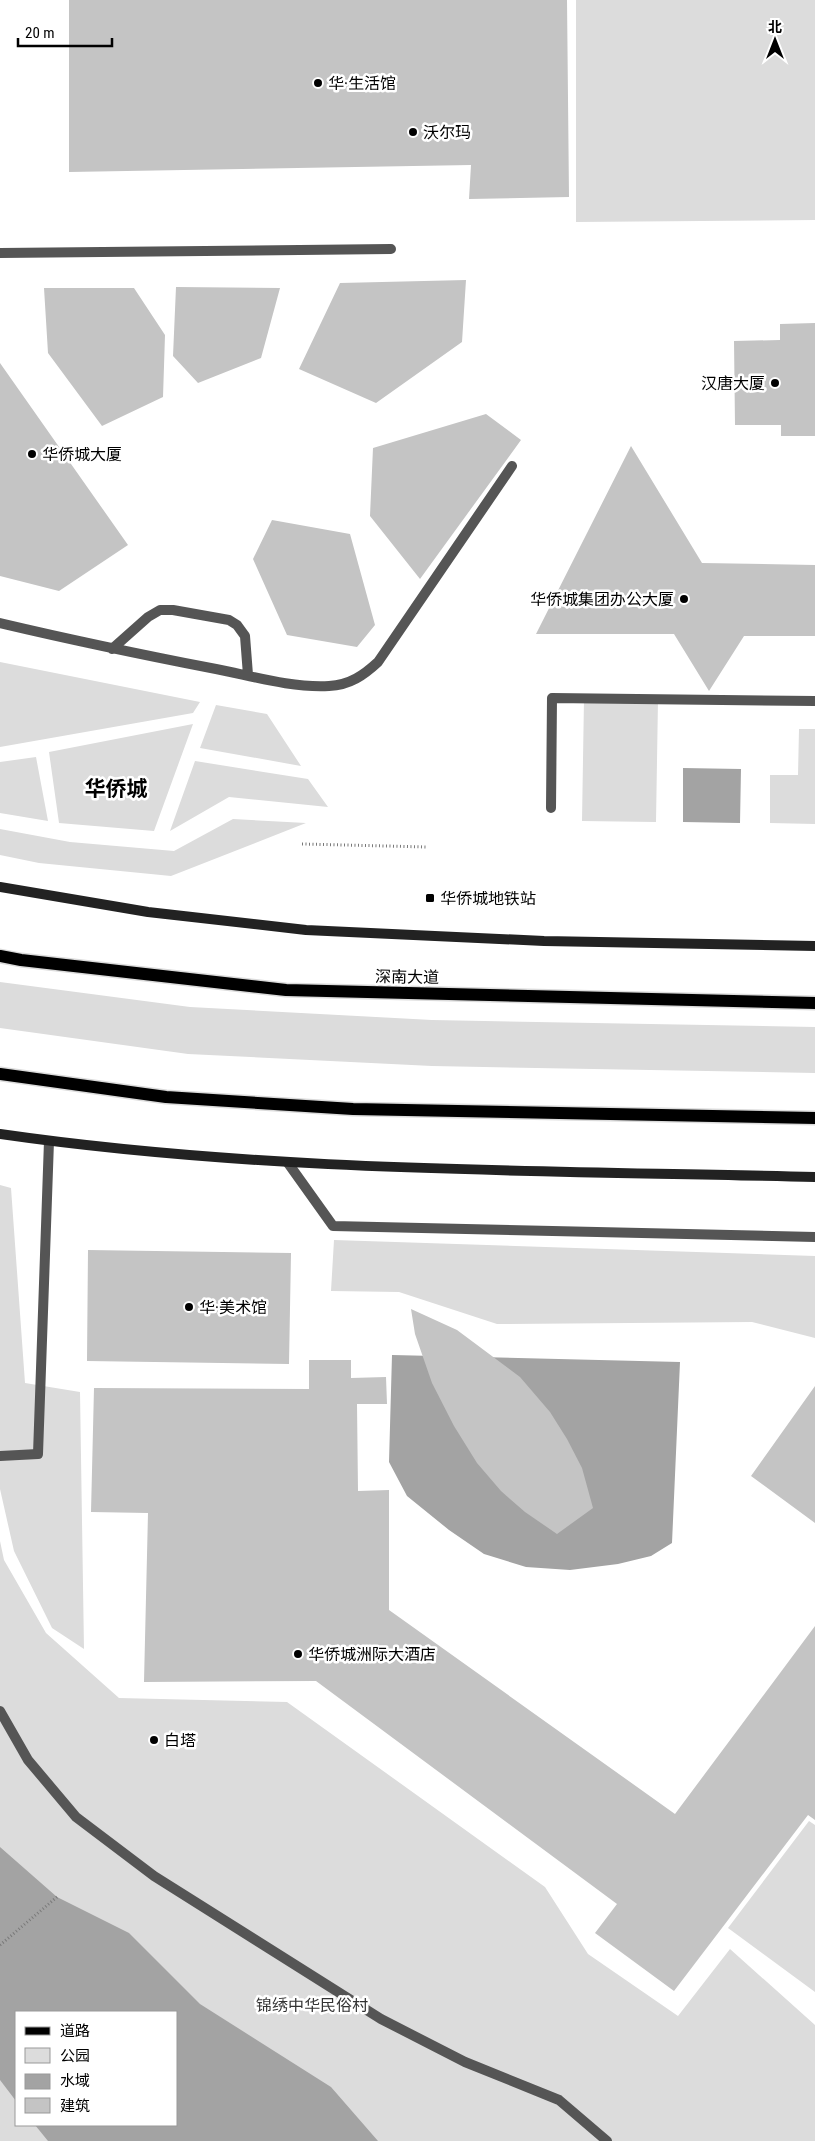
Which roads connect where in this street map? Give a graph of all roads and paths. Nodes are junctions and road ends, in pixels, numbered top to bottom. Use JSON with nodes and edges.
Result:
{"nodes":[{"id":1,"x":390,"y":249,"type":"dead end"},
{"id":2,"x":0,"y":253,"type":"edge"},
{"id":3,"x":512,"y":466,"type":"dead end"},
{"id":4,"x":0,"y":623,"type":"edge"},
{"id":5,"x":112,"y":649,"type":"junction"},
{"id":6,"x":248,"y":675,"type":"junction"},
{"id":7,"x":815,"y":701,"type":"edge"},
{"id":8,"x":552,"y":808,"type":"dead end"},
{"id":9,"x":302,"y":844,"type":"dead end"},
{"id":10,"x":427,"y":847,"type":"dead end"},
{"id":11,"x":0,"y":887,"type":"edge"},
{"id":12,"x":815,"y":946,"type":"edge"},
{"id":13,"x":0,"y":956,"type":"edge"},
{"id":14,"x":815,"y":1003,"type":"edge"},
{"id":15,"x":0,"y":1074,"type":"edge"},
{"id":16,"x":815,"y":1118,"type":"edge"},
{"id":17,"x":0,"y":1134,"type":"edge"},
{"id":18,"x":50,"y":1141,"type":"junction"},
{"id":19,"x":288,"y":1163,"type":"junction"},
{"id":20,"x":815,"y":1177,"type":"edge"},
{"id":21,"x":815,"y":1237,"type":"edge"},
{"id":22,"x":0,"y":1456,"type":"edge"},
{"id":23,"x":0,"y":1711,"type":"edge"},
{"id":24,"x":57,"y":1897,"type":"dead end"},
{"id":25,"x":0,"y":1945,"type":"edge"},
{"id":26,"x":607,"y":2141,"type":"edge"}],
"edges":[{"from":1,"to":2,"type":"street"},
{"from":3,"to":6,"type":"street"},
{"from":4,"to":5,"type":"street"},
{"from":5,"to":6,"type":"street"},
{"from":5,"to":6,"type":"street"},
{"from":7,"to":8,"type":"street"},
{"from":9,"to":10,"type":"path"},
{"from":11,"to":12,"type":"main road"},
{"from":13,"to":14,"type":"main road","name":"深南大道"},
{"from":15,"to":16,"type":"main road"},
{"from":17,"to":18,"type":"main road"},
{"from":18,"to":19,"type":"main road"},
{"from":18,"to":22,"type":"street"},
{"from":19,"to":20,"type":"main road"},
{"from":19,"to":21,"type":"street"},
{"from":23,"to":26,"type":"street"},
{"from":24,"to":25,"type":"path"}]}
